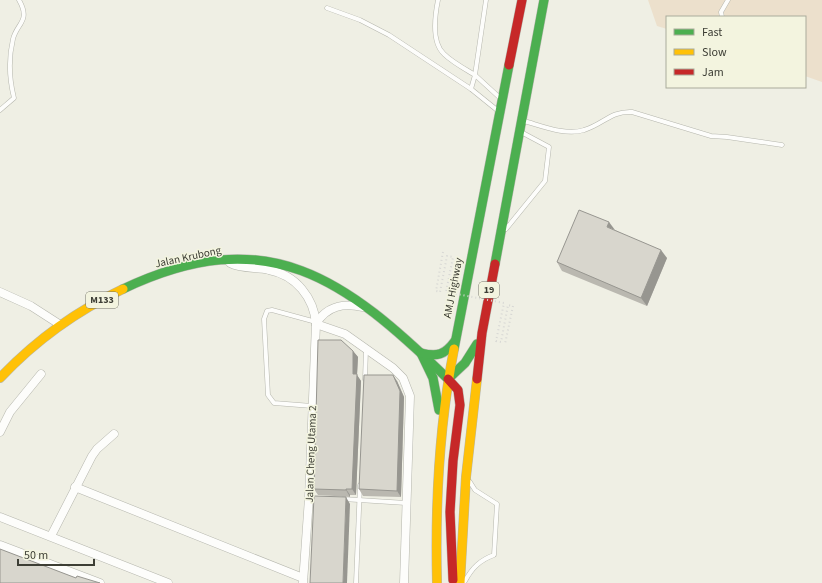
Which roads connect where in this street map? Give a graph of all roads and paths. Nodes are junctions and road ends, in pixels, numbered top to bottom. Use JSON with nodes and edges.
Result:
{"nodes":[{"id":1,"x":19,"y":0,"type":"edge"},
{"id":2,"x":438,"y":0,"type":"edge"},
{"id":3,"x":486,"y":0,"type":"edge"},
{"id":4,"x":522,"y":0,"type":"edge"},
{"id":5,"x":544,"y":0,"type":"edge"},
{"id":6,"x":728,"y":0,"type":"edge"},
{"id":7,"x":327,"y":8,"type":"dead end"},
{"id":8,"x":722,"y":16,"type":"edge"},
{"id":9,"x":475,"y":75,"type":"junction"},
{"id":10,"x":471,"y":89,"type":"junction"},
{"id":11,"x":503,"y":100,"type":"junction"},
{"id":12,"x":0,"y":110,"type":"edge"},
{"id":13,"x":500,"y":113,"type":"junction"},
{"id":14,"x":522,"y":120,"type":"junction"},
{"id":15,"x":519,"y":131,"type":"junction"},
{"id":16,"x":782,"y":145,"type":"dead end"},
{"id":17,"x":498,"y":239,"type":"junction"},
{"id":18,"x":444,"y":252,"type":"dead end"},
{"id":19,"x":225,"y":260,"type":"junction"},
{"id":20,"x":454,"y":276,"type":"dead end"},
{"id":21,"x":0,"y":292,"type":"edge"},
{"id":22,"x":450,"y":293,"type":"junction"},
{"id":23,"x":367,"y":308,"type":"junction"},
{"id":24,"x":316,"y":323,"type":"junction"},
{"id":25,"x":59,"y":324,"type":"junction"},
{"id":26,"x":482,"y":333,"type":"junction"},
{"id":27,"x":456,"y":340,"type":"junction"},
{"id":28,"x":505,"y":344,"type":"dead end"},
{"id":29,"x":366,"y":348,"type":"junction"},
{"id":30,"x":421,"y":353,"type":"junction"},
{"id":31,"x":41,"y":374,"type":"dead end"},
{"id":32,"x":0,"y":378,"type":"edge"},
{"id":33,"x":448,"y":379,"type":"junction"},
{"id":34,"x":365,"y":386,"type":"edge"},
{"id":35,"x":312,"y":406,"type":"junction"},
{"id":36,"x":0,"y":432,"type":"edge"},
{"id":37,"x":114,"y":434,"type":"dead end"},
{"id":38,"x":440,"y":451,"type":"junction"},
{"id":39,"x":361,"y":477,"type":"edge"},
{"id":40,"x":466,"y":477,"type":"junction"},
{"id":41,"x":75,"y":487,"type":"junction"},
{"id":42,"x":338,"y":499,"type":"edge"},
{"id":43,"x":360,"y":500,"type":"junction"},
{"id":44,"x":406,"y":502,"type":"junction"},
{"id":45,"x":0,"y":517,"type":"edge"},
{"id":46,"x":51,"y":536,"type":"junction"},
{"id":47,"x":0,"y":545,"type":"edge"},
{"id":48,"x":303,"y":581,"type":"edge"},
{"id":49,"x":100,"y":583,"type":"edge"},
{"id":50,"x":168,"y":583,"type":"edge"},
{"id":51,"x":356,"y":583,"type":"edge"},
{"id":52,"x":404,"y":583,"type":"edge"},
{"id":53,"x":437,"y":583,"type":"edge"},
{"id":54,"x":453,"y":583,"type":"edge"},
{"id":55,"x":460,"y":583,"type":"edge"},
{"id":56,"x":464,"y":583,"type":"edge"}],
"edges":[{"from":1,"to":12,"type":"lane"},
{"from":2,"to":9,"type":"lane"},
{"from":3,"to":9,"type":"lane"},
{"from":4,"to":11,"type":"main road","name":"AMJ Highway","number":"19"},
{"from":5,"to":14,"type":"main road","number":"19"},
{"from":6,"to":8,"type":"lane"},
{"from":7,"to":10,"type":"lane"},
{"from":9,"to":10,"type":"lane"},
{"from":9,"to":11,"type":"lane"},
{"from":10,"to":13,"type":"lane"},
{"from":11,"to":13,"type":"main road","name":"AMJ Highway","number":"19"},
{"from":13,"to":27,"type":"main road","name":"AMJ Highway","number":"19"},
{"from":14,"to":15,"type":"main road","number":"19"},
{"from":14,"to":16,"type":"lane"},
{"from":15,"to":17,"type":"main road","number":"19"},
{"from":15,"to":17,"type":"lane"},
{"from":17,"to":26,"type":"main road","number":"19"},
{"from":18,"to":22,"type":"path","bridge":true},
{"from":19,"to":23,"type":"main road","name":"Jalan Krubong","number":"M133"},
{"from":19,"to":24,"type":"street","name":"Jalan Cheng Utama 2"},
{"from":19,"to":25,"type":"main road","name":"Jalan Krubong","number":"M133"},
{"from":20,"to":22,"type":"path"},
{"from":21,"to":25,"type":"street"},
{"from":22,"to":28,"type":"path","bridge":true},
{"from":23,"to":24,"type":"street"},
{"from":23,"to":30,"type":"main road","name":"Jalan Krubong","number":"M133"},
{"from":24,"to":29,"type":"street"},
{"from":24,"to":35,"type":"street","name":"Jalan Cheng Utama 2"},
{"from":24,"to":35,"type":"lane"},
{"from":25,"to":32,"type":"main road","name":"Jalan Krubong","number":"M133"},
{"from":26,"to":33,"type":"main road"},
{"from":26,"to":40,"type":"main road","number":"19"},
{"from":27,"to":30,"type":"main road"},
{"from":27,"to":33,"type":"main road","name":"AMJ Highway","number":"19"},
{"from":29,"to":34,"type":"lane"},
{"from":29,"to":44,"type":"street"},
{"from":30,"to":33,"type":"main road","name":"Jalan Krubong","number":"M133"},
{"from":30,"to":38,"type":"main road"},
{"from":31,"to":36,"type":"street"},
{"from":33,"to":38,"type":"main road","name":"AMJ Highway","number":"19"},
{"from":33,"to":54,"type":"main road","name":"Jalan Krubong"},
{"from":35,"to":48,"type":"street","name":"Jalan Cheng Utama 2"},
{"from":37,"to":41,"type":"street"},
{"from":38,"to":53,"type":"main road","name":"AMJ Highway","number":"19"},
{"from":39,"to":43,"type":"lane"},
{"from":40,"to":55,"type":"main road","number":"19"},
{"from":40,"to":56,"type":"lane"},
{"from":41,"to":46,"type":"street"},
{"from":41,"to":48,"type":"street"},
{"from":42,"to":43,"type":"lane"},
{"from":43,"to":44,"type":"lane"},
{"from":43,"to":51,"type":"lane"},
{"from":44,"to":52,"type":"street"},
{"from":45,"to":46,"type":"street"},
{"from":46,"to":50,"type":"street"},
{"from":47,"to":49,"type":"street"}]}
